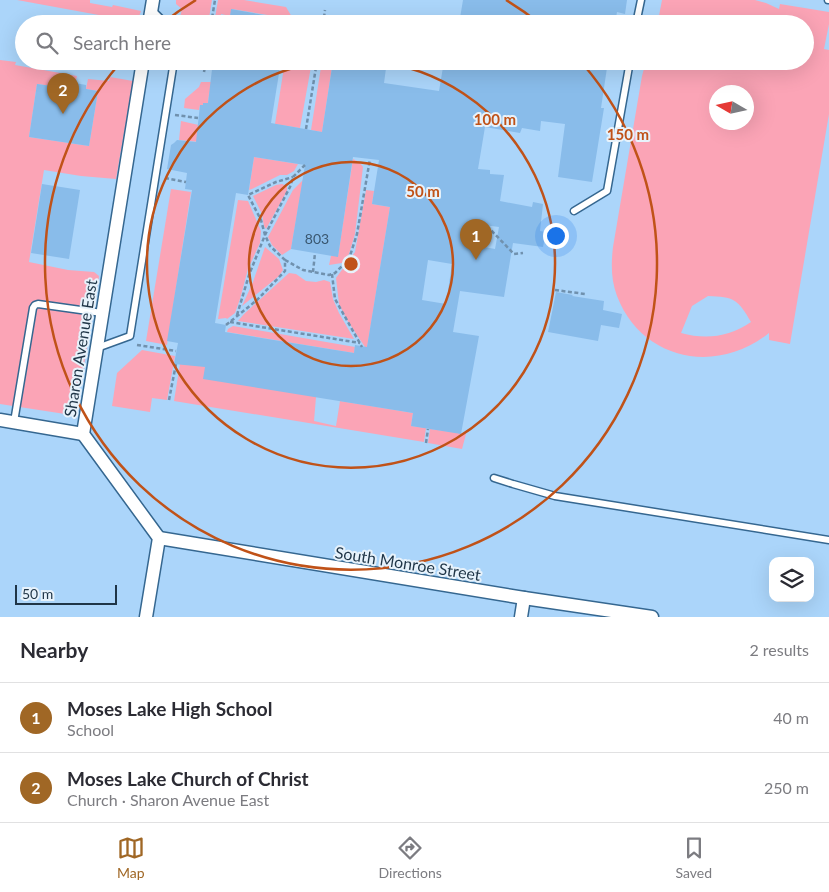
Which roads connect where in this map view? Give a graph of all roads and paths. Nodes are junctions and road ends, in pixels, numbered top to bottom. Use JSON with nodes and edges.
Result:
{"nodes":[{"id":1,"x":215,"y":0,"type":"edge"},
{"id":2,"x":640,"y":0,"type":"edge"},
{"id":3,"x":325,"y":10,"type":"dead end"},
{"id":4,"x":212,"y":15,"type":"edge"},
{"id":5,"x":324,"y":15,"type":"edge"},
{"id":6,"x":638,"y":15,"type":"edge"},
{"id":7,"x":142,"y":70,"type":"edge"},
{"id":8,"x":173,"y":70,"type":"edge"},
{"id":9,"x":316,"y":70,"type":"edge"},
{"id":10,"x":628,"y":70,"type":"edge"},
{"id":11,"x":175,"y":115,"type":"dead end"},
{"id":12,"x":198,"y":118,"type":"dead end"},
{"id":13,"x":306,"y":129,"type":"dead end"},
{"id":14,"x":370,"y":159,"type":"dead end"},
{"id":15,"x":305,"y":165,"type":"dead end"},
{"id":16,"x":293,"y":177,"type":"junction"},
{"id":17,"x":164,"y":178,"type":"dead end"},
{"id":18,"x":186,"y":182,"type":"dead end"},
{"id":19,"x":574,"y":211,"type":"dead end"},
{"id":20,"x":487,"y":226,"type":"dead end"},
{"id":21,"x":265,"y":235,"type":"junction"},
{"id":22,"x":315,"y":253,"type":"dead end"},
{"id":23,"x":523,"y":253,"type":"dead end"},
{"id":24,"x":285,"y":260,"type":"junction"},
{"id":25,"x":313,"y":272,"type":"junction"},
{"id":26,"x":332,"y":274,"type":"junction"},
{"id":27,"x":555,"y":290,"type":"dead end"},
{"id":28,"x":585,"y":294,"type":"dead end"},
{"id":29,"x":102,"y":314,"type":"junction"},
{"id":30,"x":237,"y":316,"type":"junction"},
{"id":31,"x":230,"y":322,"type":"junction"},
{"id":32,"x":226,"y":325,"type":"dead end"},
{"id":33,"x":137,"y":345,"type":"dead end"},
{"id":34,"x":97,"y":348,"type":"junction"},
{"id":35,"x":176,"y":351,"type":"dead end"},
{"id":36,"x":176,"y":364,"type":"dead end"},
{"id":37,"x":169,"y":400,"type":"dead end"},
{"id":38,"x":0,"y":420,"type":"edge"},
{"id":39,"x":14,"y":422,"type":"junction"},
{"id":40,"x":428,"y":429,"type":"dead end"},
{"id":41,"x":83,"y":434,"type":"junction"},
{"id":42,"x":426,"y":443,"type":"dead end"},
{"id":43,"x":494,"y":478,"type":"dead end"},
{"id":44,"x":159,"y":538,"type":"junction"},
{"id":45,"x":829,"y":540,"type":"edge"},
{"id":46,"x":524,"y":598,"type":"junction"},
{"id":47,"x":146,"y":617,"type":"edge"},
{"id":48,"x":521,"y":617,"type":"edge"},
{"id":49,"x":652,"y":617,"type":"edge"}],
"edges":[{"from":1,"to":4,"type":"path"},
{"from":2,"to":6,"type":"lane"},
{"from":3,"to":5,"type":"path"},
{"from":7,"to":29,"type":"street","name":"Sharon Avenue East"},
{"from":8,"to":34,"type":"lane"},
{"from":9,"to":13,"type":"path"},
{"from":10,"to":19,"type":"lane"},
{"from":11,"to":12,"type":"path"},
{"from":14,"to":26,"type":"path"},
{"from":15,"to":16,"type":"path"},
{"from":16,"to":21,"type":"path"},
{"from":16,"to":21,"type":"path"},
{"from":17,"to":18,"type":"path"},
{"from":20,"to":23,"type":"path"},
{"from":21,"to":24,"type":"path"},
{"from":21,"to":30,"type":"path"},
{"from":22,"to":25,"type":"path"},
{"from":24,"to":25,"type":"path"},
{"from":24,"to":30,"type":"path"},
{"from":25,"to":26,"type":"path"},
{"from":26,"to":31,"type":"path"},
{"from":27,"to":28,"type":"path"},
{"from":29,"to":34,"type":"street","name":"Sharon Avenue East"},
{"from":29,"to":39,"type":"lane"},
{"from":30,"to":31,"type":"path"},
{"from":31,"to":32,"type":"path"},
{"from":33,"to":35,"type":"path"},
{"from":34,"to":41,"type":"street","name":"Sharon Avenue East"},
{"from":36,"to":37,"type":"path"},
{"from":38,"to":39,"type":"street"},
{"from":39,"to":41,"type":"street"},
{"from":40,"to":42,"type":"path"},
{"from":41,"to":44,"type":"street","name":"Sharon Avenue East"},
{"from":43,"to":45,"type":"lane"},
{"from":44,"to":46,"type":"street","name":"South Monroe Street"},
{"from":44,"to":47,"type":"street"},
{"from":46,"to":48,"type":"street"},
{"from":46,"to":49,"type":"street","name":"South Monroe Street"}]}
